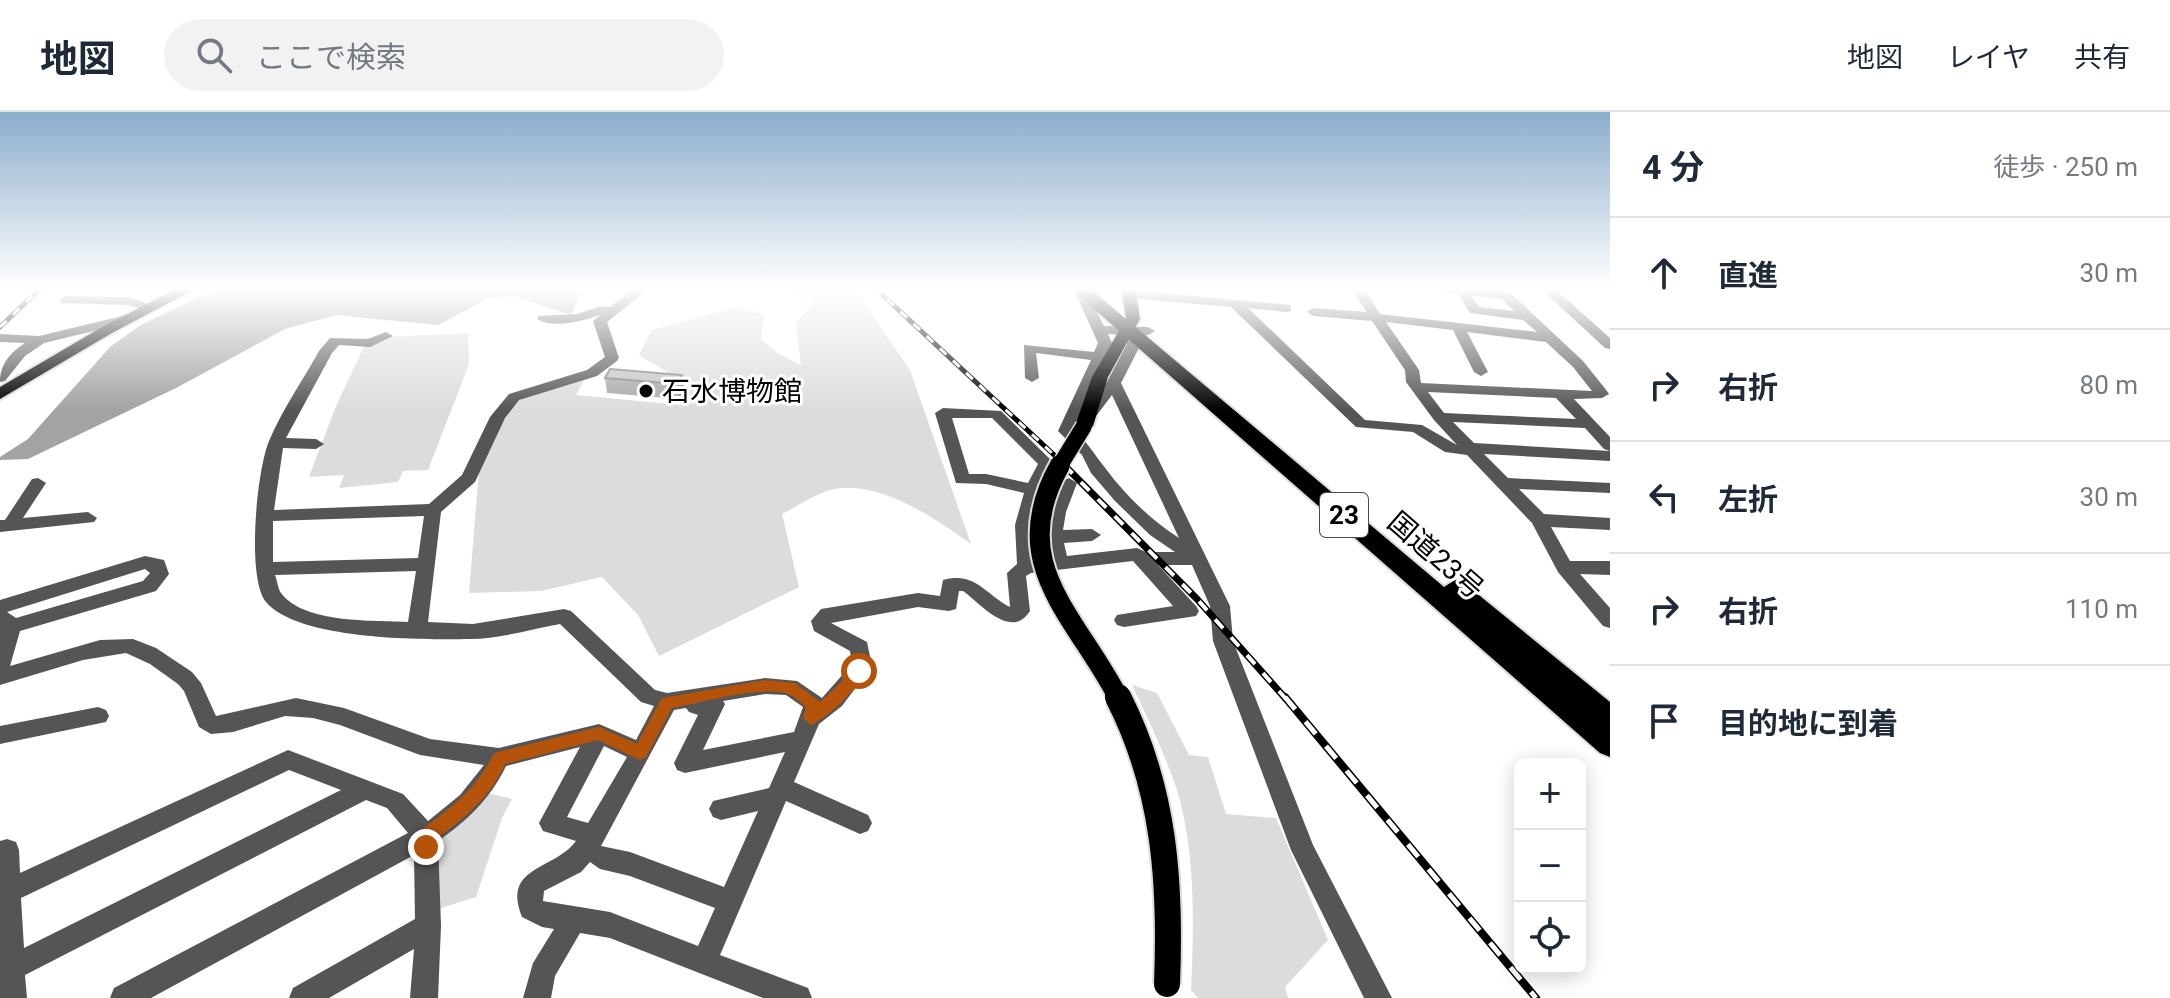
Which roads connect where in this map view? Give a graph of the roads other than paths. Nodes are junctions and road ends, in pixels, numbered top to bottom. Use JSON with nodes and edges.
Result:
{"nodes":[{"id":1,"x":87,"y":328,"type":"edge"},
{"id":2,"x":110,"y":328,"type":"edge"},
{"id":3,"x":601,"y":328,"type":"edge"},
{"id":4,"x":1119,"y":328,"type":"edge"},
{"id":5,"x":1135,"y":328,"type":"edge"},
{"id":6,"x":1136,"y":328,"type":"edge"},
{"id":7,"x":1137,"y":328,"type":"edge"},
{"id":8,"x":1138,"y":328,"type":"edge"},
{"id":9,"x":1261,"y":328,"type":"edge"},
{"id":10,"x":1384,"y":328,"type":"edge"},
{"id":11,"x":1458,"y":328,"type":"edge"},
{"id":12,"x":1475,"y":328,"type":"edge"},
{"id":13,"x":1538,"y":328,"type":"edge"},
{"id":14,"x":1591,"y":328,"type":"edge"},
{"id":15,"x":1098,"y":330,"type":"joint"},
{"id":16,"x":1487,"y":330,"type":"junction"},
{"id":17,"x":386,"y":336,"type":"dead end"},
{"id":18,"x":0,"y":338,"type":"edge"},
{"id":19,"x":1549,"y":338,"type":"junction"},
{"id":20,"x":39,"y":340,"type":"junction"},
{"id":21,"x":1610,"y":345,"type":"edge"},
{"id":22,"x":1500,"y":350,"type":"dead end"},
{"id":23,"x":1096,"y":356,"type":"junction"},
{"id":24,"x":1128,"y":358,"type":"junction"},
{"id":25,"x":1165,"y":361,"type":"junction"},
{"id":26,"x":1481,"y":372,"type":"dead end"},
{"id":27,"x":0,"y":378,"type":"edge"},
{"id":28,"x":1032,"y":378,"type":"dead end"},
{"id":29,"x":1114,"y":383,"type":"junction"},
{"id":30,"x":1417,"y":387,"type":"junction"},
{"id":31,"x":0,"y":394,"type":"edge"},
{"id":32,"x":1561,"y":394,"type":"junction"},
{"id":33,"x":1599,"y":394,"type":"edge"},
{"id":34,"x":1439,"y":417,"type":"junction"},
{"id":35,"x":1086,"y":421,"type":"junction"},
{"id":36,"x":1588,"y":424,"type":"junction"},
{"id":37,"x":276,"y":443,"type":"junction"},
{"id":38,"x":316,"y":444,"type":"dead end"},
{"id":39,"x":1610,"y":446,"type":"edge"},
{"id":40,"x":1471,"y":449,"type":"junction"},
{"id":41,"x":1610,"y":456,"type":"edge"},
{"id":42,"x":38,"y":483,"type":"dead end"},
{"id":43,"x":1069,"y":483,"type":"dead end"},
{"id":44,"x":1503,"y":483,"type":"junction"},
{"id":45,"x":1610,"y":488,"type":"edge"},
{"id":46,"x":1032,"y":489,"type":"junction"},
{"id":47,"x":433,"y":510,"type":"junction"},
{"id":48,"x":264,"y":516,"type":"junction"},
{"id":49,"x":88,"y":518,"type":"dead end"},
{"id":50,"x":1539,"y":520,"type":"junction"},
{"id":51,"x":1610,"y":524,"type":"edge"},
{"id":52,"x":5,"y":525,"type":"edge"},
{"id":53,"x":1092,"y":535,"type":"dead end"},
{"id":54,"x":1054,"y":537,"type":"junction"},
{"id":55,"x":1141,"y":558,"type":"junction"},
{"id":56,"x":1197,"y":559,"type":"junction"},
{"id":57,"x":1060,"y":563,"type":"junction"},
{"id":58,"x":425,"y":564,"type":"junction"},
{"id":59,"x":1027,"y":567,"type":"junction"},
{"id":60,"x":1564,"y":567,"type":"junction"},
{"id":61,"x":1610,"y":568,"type":"edge"},
{"id":62,"x":264,"y":569,"type":"junction"},
{"id":63,"x":1,"y":606,"type":"edge"},
{"id":64,"x":1609,"y":619,"type":"edge"},
{"id":65,"x":1124,"y":620,"type":"dead end"},
{"id":66,"x":12,"y":626,"type":"junction"},
{"id":67,"x":417,"y":629,"type":"junction"},
{"id":68,"x":2,"y":659,"type":"edge"},
{"id":69,"x":0,"y":677,"type":"edge"},
{"id":70,"x":672,"y":706,"type":"junction"},
{"id":71,"x":98,"y":716,"type":"dead end"},
{"id":72,"x":811,"y":718,"type":"junction"},
{"id":73,"x":1610,"y":719,"type":"edge"},
{"id":74,"x":599,"y":733,"type":"junction"},
{"id":75,"x":0,"y":735,"type":"edge"},
{"id":76,"x":800,"y":743,"type":"junction"},
{"id":77,"x":1610,"y":744,"type":"edge"},
{"id":78,"x":640,"y":753,"type":"junction"},
{"id":79,"x":499,"y":758,"type":"junction"},
{"id":80,"x":364,"y":790,"type":"junction"},
{"id":81,"x":778,"y":792,"type":"junction"},
{"id":82,"x":721,"y":809,"type":"dead end"},
{"id":83,"x":860,"y":823,"type":"dead end"},
{"id":84,"x":426,"y":836,"type":"junction"},
{"id":85,"x":596,"y":846,"type":"junction"},
{"id":86,"x":7,"y":850,"type":"dead end"},
{"id":87,"x":4,"y":894,"type":"edge"},
{"id":88,"x":730,"y":901,"type":"junction"},
{"id":89,"x":574,"y":919,"type":"junction"},
{"id":90,"x":428,"y":926,"type":"junction"},
{"id":91,"x":704,"y":962,"type":"junction"},
{"id":92,"x":11,"y":968,"type":"junction"},
{"id":93,"x":1166,"y":991,"type":"edge"},
{"id":94,"x":13,"y":998,"type":"edge"},
{"id":95,"x":124,"y":998,"type":"edge"},
{"id":96,"x":303,"y":998,"type":"edge"},
{"id":97,"x":424,"y":998,"type":"edge"},
{"id":98,"x":537,"y":998,"type":"edge"},
{"id":99,"x":798,"y":998,"type":"edge"},
{"id":100,"x":1378,"y":998,"type":"edge"}],
"edges":[{"from":1,"to":20,"type":"street"},
{"from":2,"to":31,"type":"main road"},
{"from":3,"to":47,"type":"street"},
{"from":4,"to":15,"type":"street"},
{"from":5,"to":35,"type":"main road"},
{"from":6,"to":24,"type":"street"},
{"from":7,"to":25,"type":"highway","name":"国道23号","number":"23"},
{"from":8,"to":73,"type":"highway","name":"国道23号","number":"23"},
{"from":9,"to":40,"type":"street"},
{"from":10,"to":30,"type":"street"},
{"from":11,"to":26,"type":"street"},
{"from":12,"to":16,"type":"street"},
{"from":13,"to":19,"type":"street"},
{"from":14,"to":21,"type":"street"},
{"from":15,"to":23,"type":"street"},
{"from":16,"to":19,"type":"street"},
{"from":16,"to":22,"type":"street"},
{"from":17,"to":37,"type":"street"},
{"from":18,"to":20,"type":"street"},
{"from":19,"to":33,"type":"street"},
{"from":20,"to":27,"type":"street"},
{"from":23,"to":28,"type":"street"},
{"from":23,"to":56,"type":"street"},
{"from":24,"to":25,"type":"street"},
{"from":24,"to":29,"type":"street"},
{"from":25,"to":77,"type":"highway","name":"国道23号","number":"23"},
{"from":29,"to":35,"type":"street"},
{"from":29,"to":56,"type":"street"},
{"from":30,"to":32,"type":"street"},
{"from":30,"to":34,"type":"street"},
{"from":32,"to":33,"type":"street"},
{"from":32,"to":36,"type":"street"},
{"from":34,"to":36,"type":"street"},
{"from":34,"to":40,"type":"street"},
{"from":35,"to":93,"type":"main road","bridge":true},
{"from":36,"to":39,"type":"street"},
{"from":37,"to":38,"type":"street"},
{"from":37,"to":48,"type":"street"},
{"from":40,"to":41,"type":"street"},
{"from":40,"to":44,"type":"street"},
{"from":42,"to":52,"type":"street"},
{"from":43,"to":54,"type":"street"},
{"from":44,"to":45,"type":"street"},
{"from":44,"to":50,"type":"street"},
{"from":46,"to":46,"type":"street"},
{"from":46,"to":59,"type":"street"},
{"from":47,"to":48,"type":"street"},
{"from":47,"to":58,"type":"street"},
{"from":48,"to":62,"type":"street"},
{"from":49,"to":52,"type":"street"},
{"from":50,"to":51,"type":"street"},
{"from":50,"to":60,"type":"street"},
{"from":53,"to":54,"type":"street"},
{"from":54,"to":57,"type":"street"},
{"from":55,"to":56,"type":"street"},
{"from":55,"to":57,"type":"street"},
{"from":55,"to":65,"type":"street"},
{"from":56,"to":100,"type":"street"},
{"from":57,"to":59,"type":"street"},
{"from":58,"to":62,"type":"street"},
{"from":58,"to":67,"type":"street"},
{"from":59,"to":72,"type":"street"},
{"from":60,"to":61,"type":"street"},
{"from":60,"to":64,"type":"street"},
{"from":62,"to":67,"type":"street"},
{"from":63,"to":66,"type":"street"},
{"from":63,"to":66,"type":"street"},
{"from":66,"to":68,"type":"street"},
{"from":67,"to":70,"type":"street"},
{"from":69,"to":79,"type":"street"},
{"from":70,"to":72,"type":"street"},
{"from":70,"to":76,"type":"street"},
{"from":70,"to":78,"type":"street"},
{"from":71,"to":75,"type":"street"},
{"from":72,"to":76,"type":"street"},
{"from":74,"to":78,"type":"street"},
{"from":74,"to":79,"type":"street"},
{"from":74,"to":85,"type":"street"},
{"from":76,"to":81,"type":"street"},
{"from":78,"to":85,"type":"street"},
{"from":79,"to":84,"type":"street"},
{"from":80,"to":84,"type":"street"},
{"from":80,"to":87,"type":"street"},
{"from":80,"to":92,"type":"street"},
{"from":81,"to":82,"type":"street"},
{"from":81,"to":83,"type":"street"},
{"from":81,"to":88,"type":"street"},
{"from":84,"to":90,"type":"street"},
{"from":84,"to":95,"type":"street"},
{"from":85,"to":88,"type":"street"},
{"from":85,"to":89,"type":"street"},
{"from":86,"to":87,"type":"street"},
{"from":87,"to":92,"type":"street"},
{"from":88,"to":91,"type":"street"},
{"from":89,"to":91,"type":"street"},
{"from":89,"to":98,"type":"street"},
{"from":90,"to":96,"type":"street"},
{"from":90,"to":97,"type":"street"},
{"from":91,"to":99,"type":"street"},
{"from":92,"to":94,"type":"street"}]}
